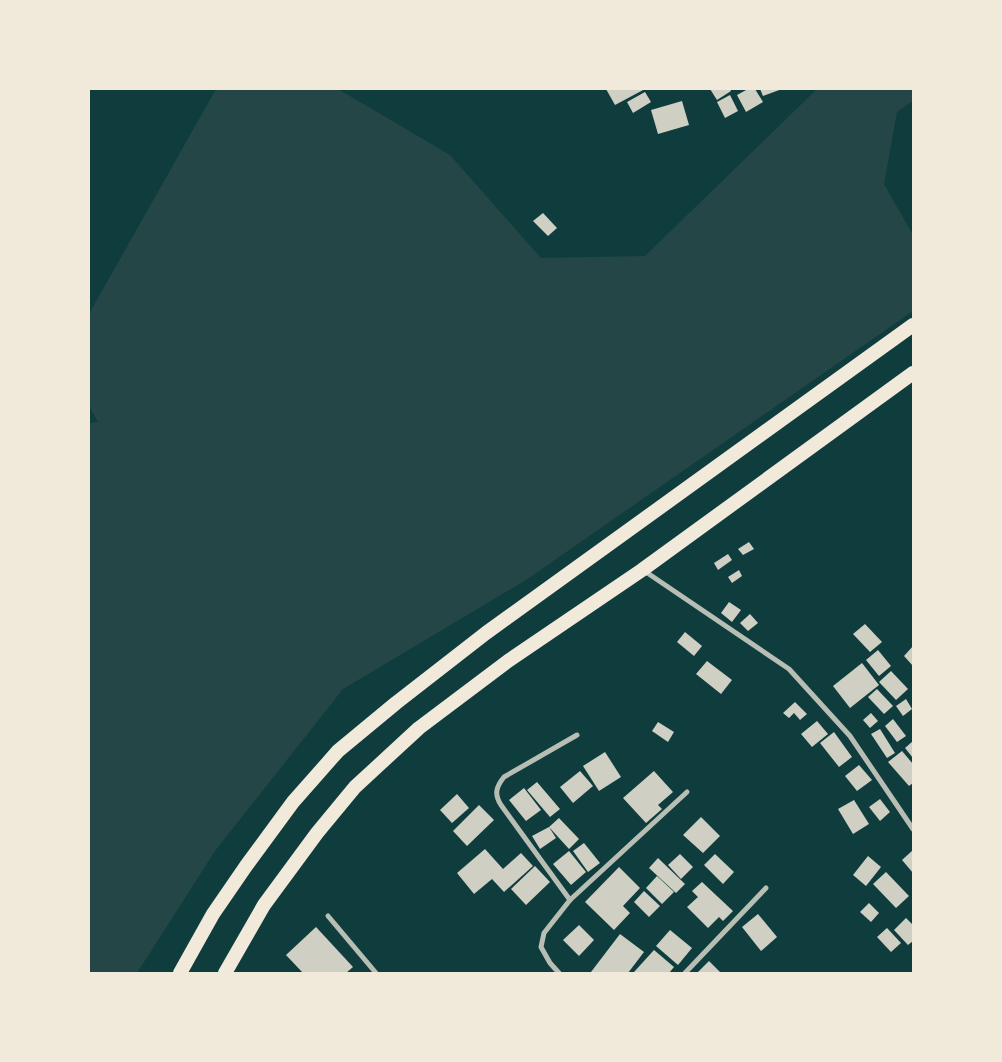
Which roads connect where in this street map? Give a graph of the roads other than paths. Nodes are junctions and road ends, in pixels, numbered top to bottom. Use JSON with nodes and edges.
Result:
{"nodes":[{"id":1,"x":913,"y":325,"type":"edge"},
{"id":2,"x":913,"y":373,"type":"edge"},
{"id":3,"x":642,"y":570,"type":"junction"},
{"id":4,"x":577,"y":735,"type":"dead end"},
{"id":5,"x":687,"y":792,"type":"dead end"},
{"id":6,"x":913,"y":829,"type":"edge"},
{"id":7,"x":766,"y":888,"type":"dead end"},
{"id":8,"x":570,"y":900,"type":"junction"},
{"id":9,"x":328,"y":916,"type":"dead end"},
{"id":10,"x":180,"y":973,"type":"edge"},
{"id":11,"x":225,"y":973,"type":"edge"},
{"id":12,"x":376,"y":973,"type":"edge"},
{"id":13,"x":559,"y":973,"type":"edge"},
{"id":14,"x":686,"y":973,"type":"edge"}],
"edges":[{"from":1,"to":10,"type":"highway"},
{"from":2,"to":3,"type":"highway"},
{"from":3,"to":6,"type":"street"},
{"from":3,"to":11,"type":"highway"},
{"from":4,"to":8,"type":"street"},
{"from":5,"to":8,"type":"street"},
{"from":7,"to":14,"type":"street"},
{"from":8,"to":13,"type":"street"},
{"from":9,"to":12,"type":"street"}]}
